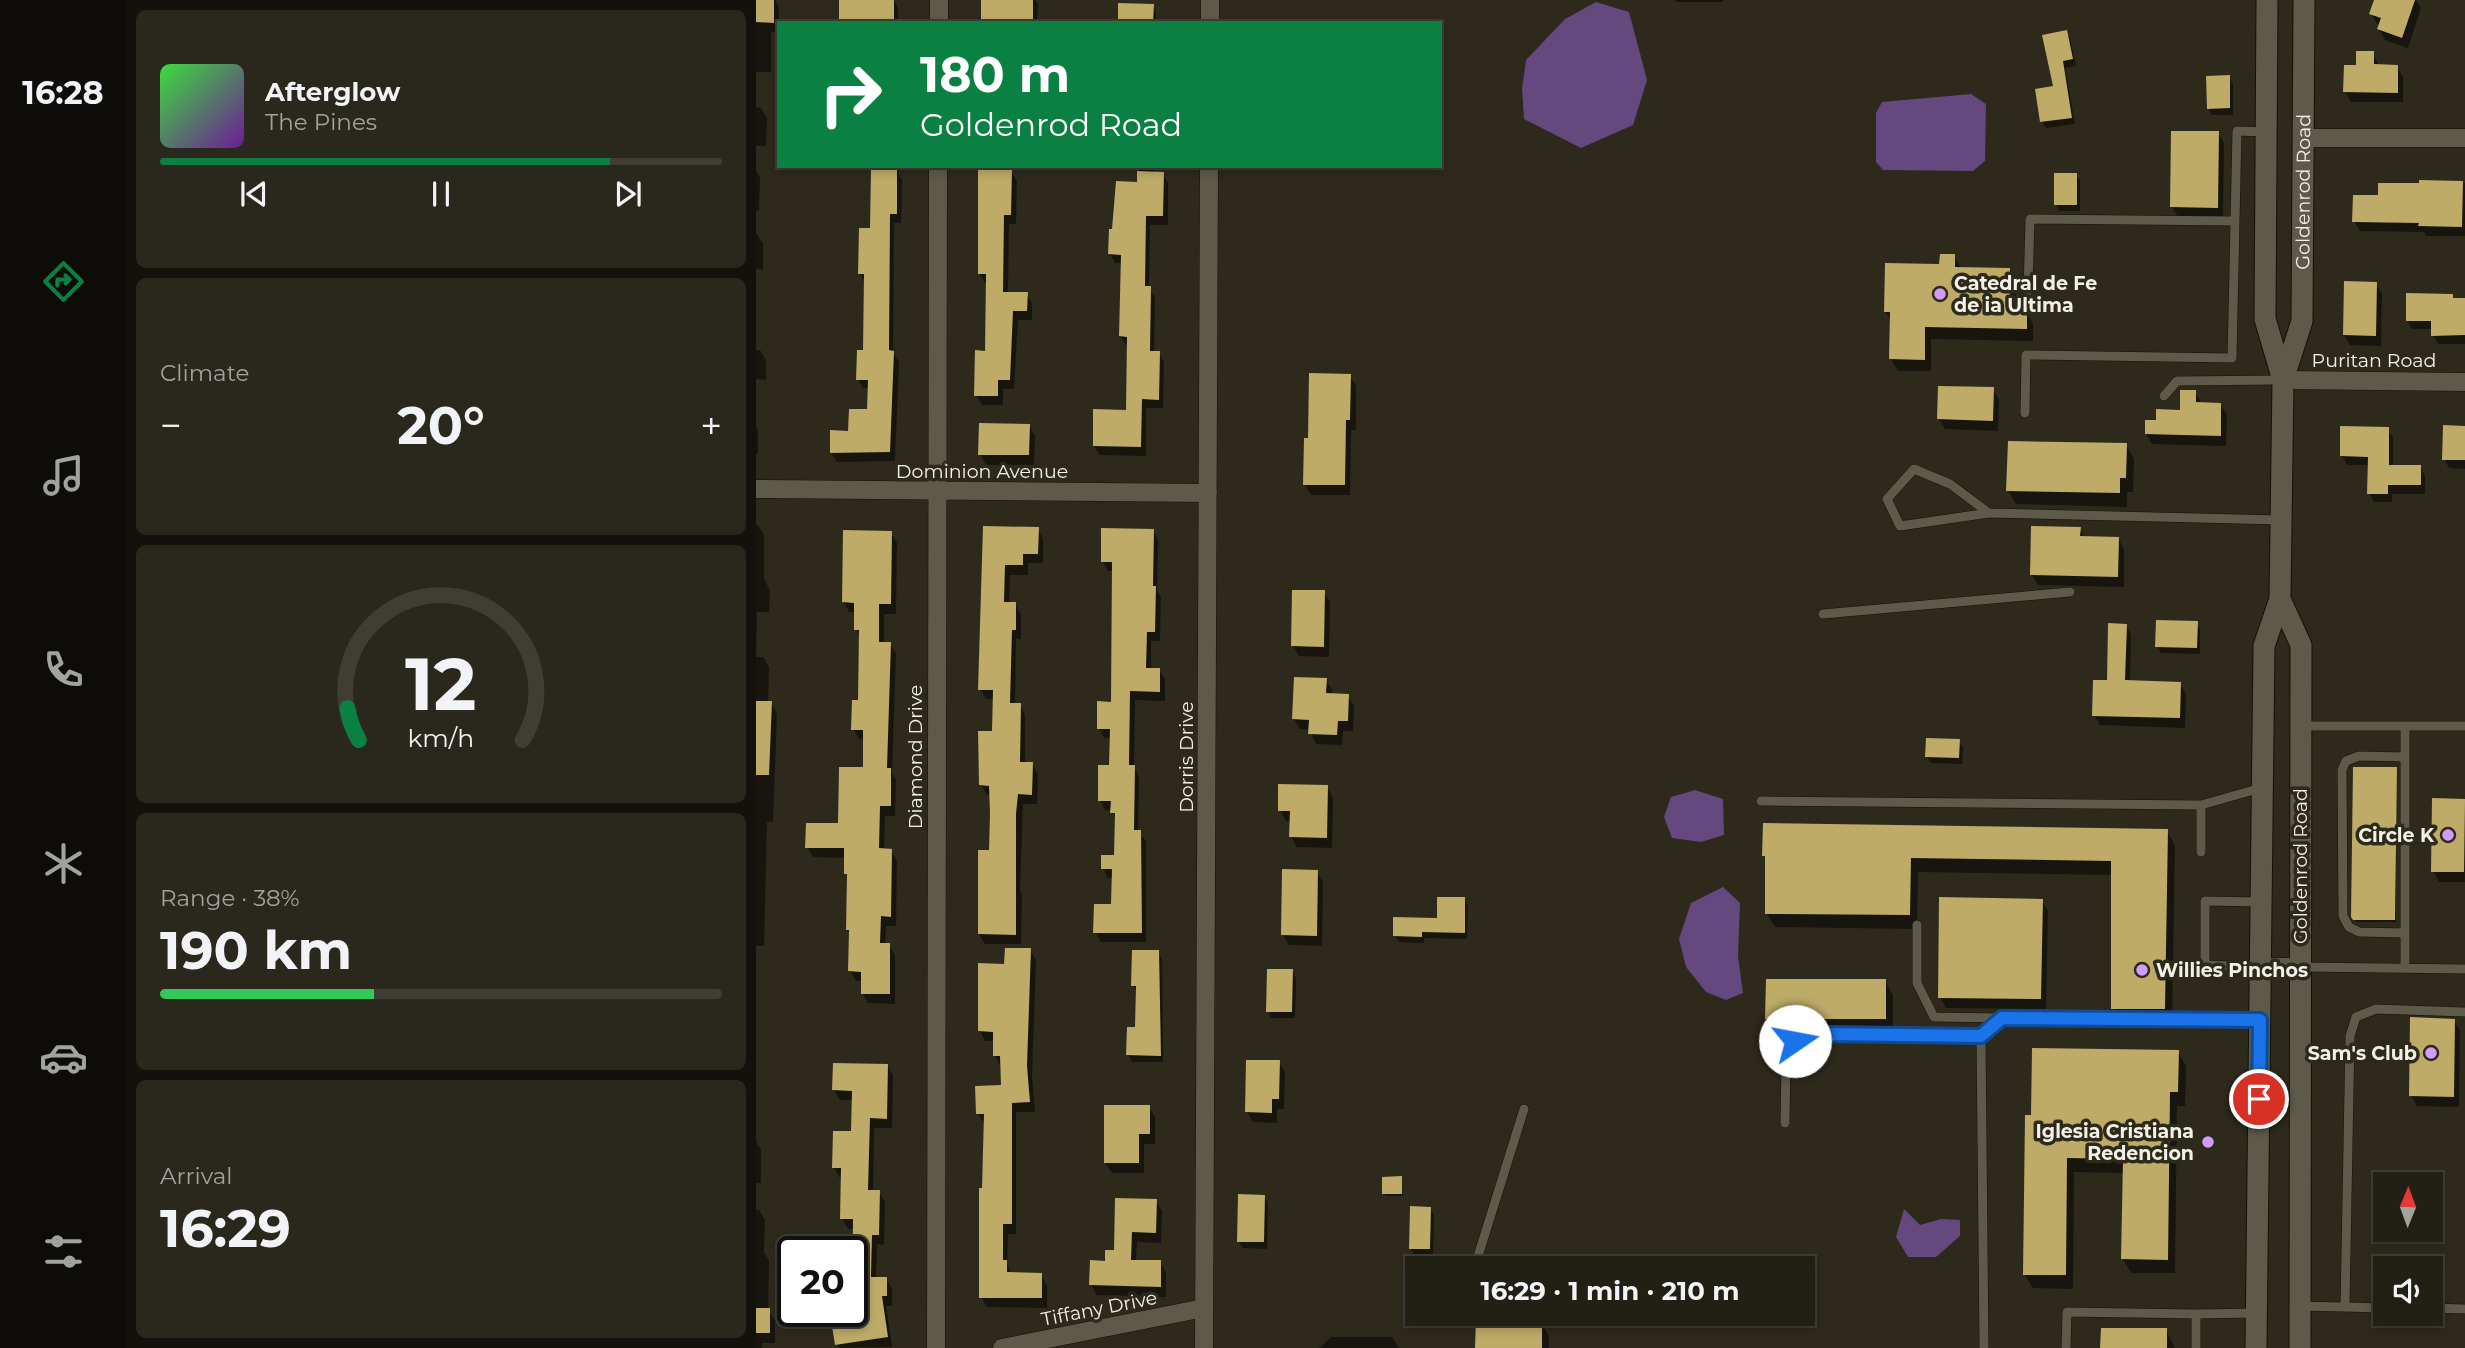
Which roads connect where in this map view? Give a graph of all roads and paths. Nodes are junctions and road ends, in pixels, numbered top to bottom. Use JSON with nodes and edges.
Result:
{"nodes":[{"id":1,"x":939,"y":0,"type":"edge"},
{"id":2,"x":1210,"y":0,"type":"edge"},
{"id":3,"x":2267,"y":0,"type":"edge"},
{"id":4,"x":2304,"y":0,"type":"edge"},
{"id":5,"x":939,"y":21,"type":"edge"},
{"id":6,"x":1210,"y":21,"type":"edge"},
{"id":7,"x":2266,"y":132,"type":"junction"},
{"id":8,"x":2304,"y":138,"type":"junction"},
{"id":9,"x":2465,"y":138,"type":"edge"},
{"id":10,"x":938,"y":168,"type":"edge"},
{"id":11,"x":1209,"y":168,"type":"edge"},
{"id":12,"x":2235,"y":221,"type":"junction"},
{"id":13,"x":2028,"y":291,"type":"dead end"},
{"id":14,"x":2283,"y":380,"type":"junction"},
{"id":15,"x":2465,"y":382,"type":"edge"},
{"id":16,"x":2164,"y":396,"type":"dead end"},
{"id":17,"x":2025,"y":413,"type":"dead end"},
{"id":18,"x":756,"y":489,"type":"edge"},
{"id":19,"x":936,"y":492,"type":"junction"},
{"id":20,"x":1208,"y":493,"type":"junction"},
{"id":21,"x":1989,"y":513,"type":"junction"},
{"id":22,"x":2281,"y":520,"type":"junction"},
{"id":23,"x":2070,"y":592,"type":"dead end"},
{"id":24,"x":2280,"y":599,"type":"junction"},
{"id":25,"x":1823,"y":614,"type":"dead end"},
{"id":26,"x":2300,"y":726,"type":"junction"},
{"id":27,"x":2404,"y":726,"type":"junction"},
{"id":28,"x":2465,"y":726,"type":"edge"},
{"id":29,"x":2404,"y":757,"type":"junction"},
{"id":30,"x":2263,"y":787,"type":"junction"},
{"id":31,"x":1761,"y":801,"type":"dead end"},
{"id":32,"x":2201,"y":805,"type":"junction"},
{"id":33,"x":2201,"y":852,"type":"dead end"},
{"id":34,"x":2261,"y":902,"type":"junction"},
{"id":35,"x":1917,"y":925,"type":"dead end"},
{"id":36,"x":2405,"y":933,"type":"junction"},
{"id":37,"x":2261,"y":967,"type":"junction"},
{"id":38,"x":2300,"y":967,"type":"junction"},
{"id":39,"x":2405,"y":968,"type":"junction"},
{"id":40,"x":2465,"y":969,"type":"edge"},
{"id":41,"x":2465,"y":1012,"type":"edge"},
{"id":42,"x":2002,"y":1018,"type":"junction"},
{"id":43,"x":2260,"y":1020,"type":"junction"},
{"id":44,"x":1981,"y":1036,"type":"junction"},
{"id":45,"x":1524,"y":1109,"type":"dead end"},
{"id":46,"x":1785,"y":1123,"type":"dead end"},
{"id":47,"x":1478,"y":1256,"type":"edge"},
{"id":48,"x":2300,"y":1306,"type":"junction"},
{"id":49,"x":2345,"y":1307,"type":"junction"},
{"id":50,"x":1204,"y":1308,"type":"junction"},
{"id":51,"x":2373,"y":1308,"type":"edge"},
{"id":52,"x":2443,"y":1308,"type":"edge"},
{"id":53,"x":2465,"y":1309,"type":"edge"},
{"id":54,"x":2257,"y":1313,"type":"junction"},
{"id":55,"x":2196,"y":1314,"type":"junction"},
{"id":56,"x":936,"y":1348,"type":"edge"},
{"id":57,"x":1002,"y":1348,"type":"edge"},
{"id":58,"x":1204,"y":1348,"type":"edge"},
{"id":59,"x":1984,"y":1348,"type":"edge"},
{"id":60,"x":2066,"y":1348,"type":"edge"},
{"id":61,"x":2196,"y":1348,"type":"edge"},
{"id":62,"x":2256,"y":1348,"type":"edge"},
{"id":63,"x":2300,"y":1348,"type":"edge"}],
"edges":[{"from":1,"to":5,"type":"street"},
{"from":2,"to":6,"type":"street"},
{"from":3,"to":7,"type":"main road","name":"Goldenrod Road"},
{"from":4,"to":8,"type":"main road","name":"Goldenrod Road"},
{"from":7,"to":12,"type":"lane"},
{"from":7,"to":14,"type":"main road","name":"Goldenrod Road"},
{"from":8,"to":9,"type":"street"},
{"from":8,"to":14,"type":"main road","name":"Goldenrod Road"},
{"from":10,"to":19,"type":"street","name":"Diamond Drive"},
{"from":11,"to":20,"type":"street","name":"Dorris Drive"},
{"from":12,"to":13,"type":"lane"},
{"from":12,"to":17,"type":"lane"},
{"from":14,"to":15,"type":"street","name":"Puritan Road"},
{"from":14,"to":16,"type":"lane"},
{"from":14,"to":22,"type":"main road","name":"Goldenrod Road"},
{"from":18,"to":19,"type":"street","name":"Dominion Avenue"},
{"from":19,"to":20,"type":"street","name":"Dominion Avenue"},
{"from":19,"to":56,"type":"street","name":"Diamond Drive"},
{"from":20,"to":50,"type":"street","name":"Dorris Drive"},
{"from":21,"to":21,"type":"lane"},
{"from":21,"to":22,"type":"lane"},
{"from":22,"to":24,"type":"main road","name":"Goldenrod Road"},
{"from":23,"to":25,"type":"lane"},
{"from":24,"to":26,"type":"main road","name":"Goldenrod Road"},
{"from":24,"to":30,"type":"main road","name":"Goldenrod Road"},
{"from":26,"to":27,"type":"lane"},
{"from":26,"to":38,"type":"main road","name":"Goldenrod Road"},
{"from":27,"to":28,"type":"lane"},
{"from":27,"to":29,"type":"lane"},
{"from":29,"to":36,"type":"lane"},
{"from":29,"to":36,"type":"lane"},
{"from":30,"to":32,"type":"lane"},
{"from":30,"to":34,"type":"main road","name":"Goldenrod Road"},
{"from":31,"to":32,"type":"lane"},
{"from":32,"to":33,"type":"lane"},
{"from":34,"to":37,"type":"main road","name":"Goldenrod Road"},
{"from":34,"to":37,"type":"lane"},
{"from":35,"to":42,"type":"lane"},
{"from":36,"to":39,"type":"lane"},
{"from":37,"to":38,"type":"street"},
{"from":37,"to":43,"type":"main road","name":"Goldenrod Road"},
{"from":38,"to":39,"type":"lane"},
{"from":38,"to":48,"type":"main road","name":"Goldenrod Road"},
{"from":39,"to":40,"type":"lane"},
{"from":41,"to":49,"type":"lane"},
{"from":42,"to":43,"type":"lane"},
{"from":42,"to":44,"type":"lane"},
{"from":43,"to":54,"type":"main road","name":"Goldenrod Road"},
{"from":44,"to":46,"type":"lane"},
{"from":44,"to":59,"type":"lane"},
{"from":45,"to":47,"type":"lane"},
{"from":48,"to":49,"type":"lane"},
{"from":48,"to":63,"type":"main road","name":"Goldenrod Road"},
{"from":49,"to":51,"type":"lane"},
{"from":50,"to":57,"type":"street","name":"Tiffany Drive"},
{"from":50,"to":58,"type":"street","name":"Dorris Drive"},
{"from":52,"to":53,"type":"lane"},
{"from":54,"to":55,"type":"lane"},
{"from":54,"to":62,"type":"main road","name":"Goldenrod Road"},
{"from":55,"to":60,"type":"lane"},
{"from":55,"to":61,"type":"lane"}]}
